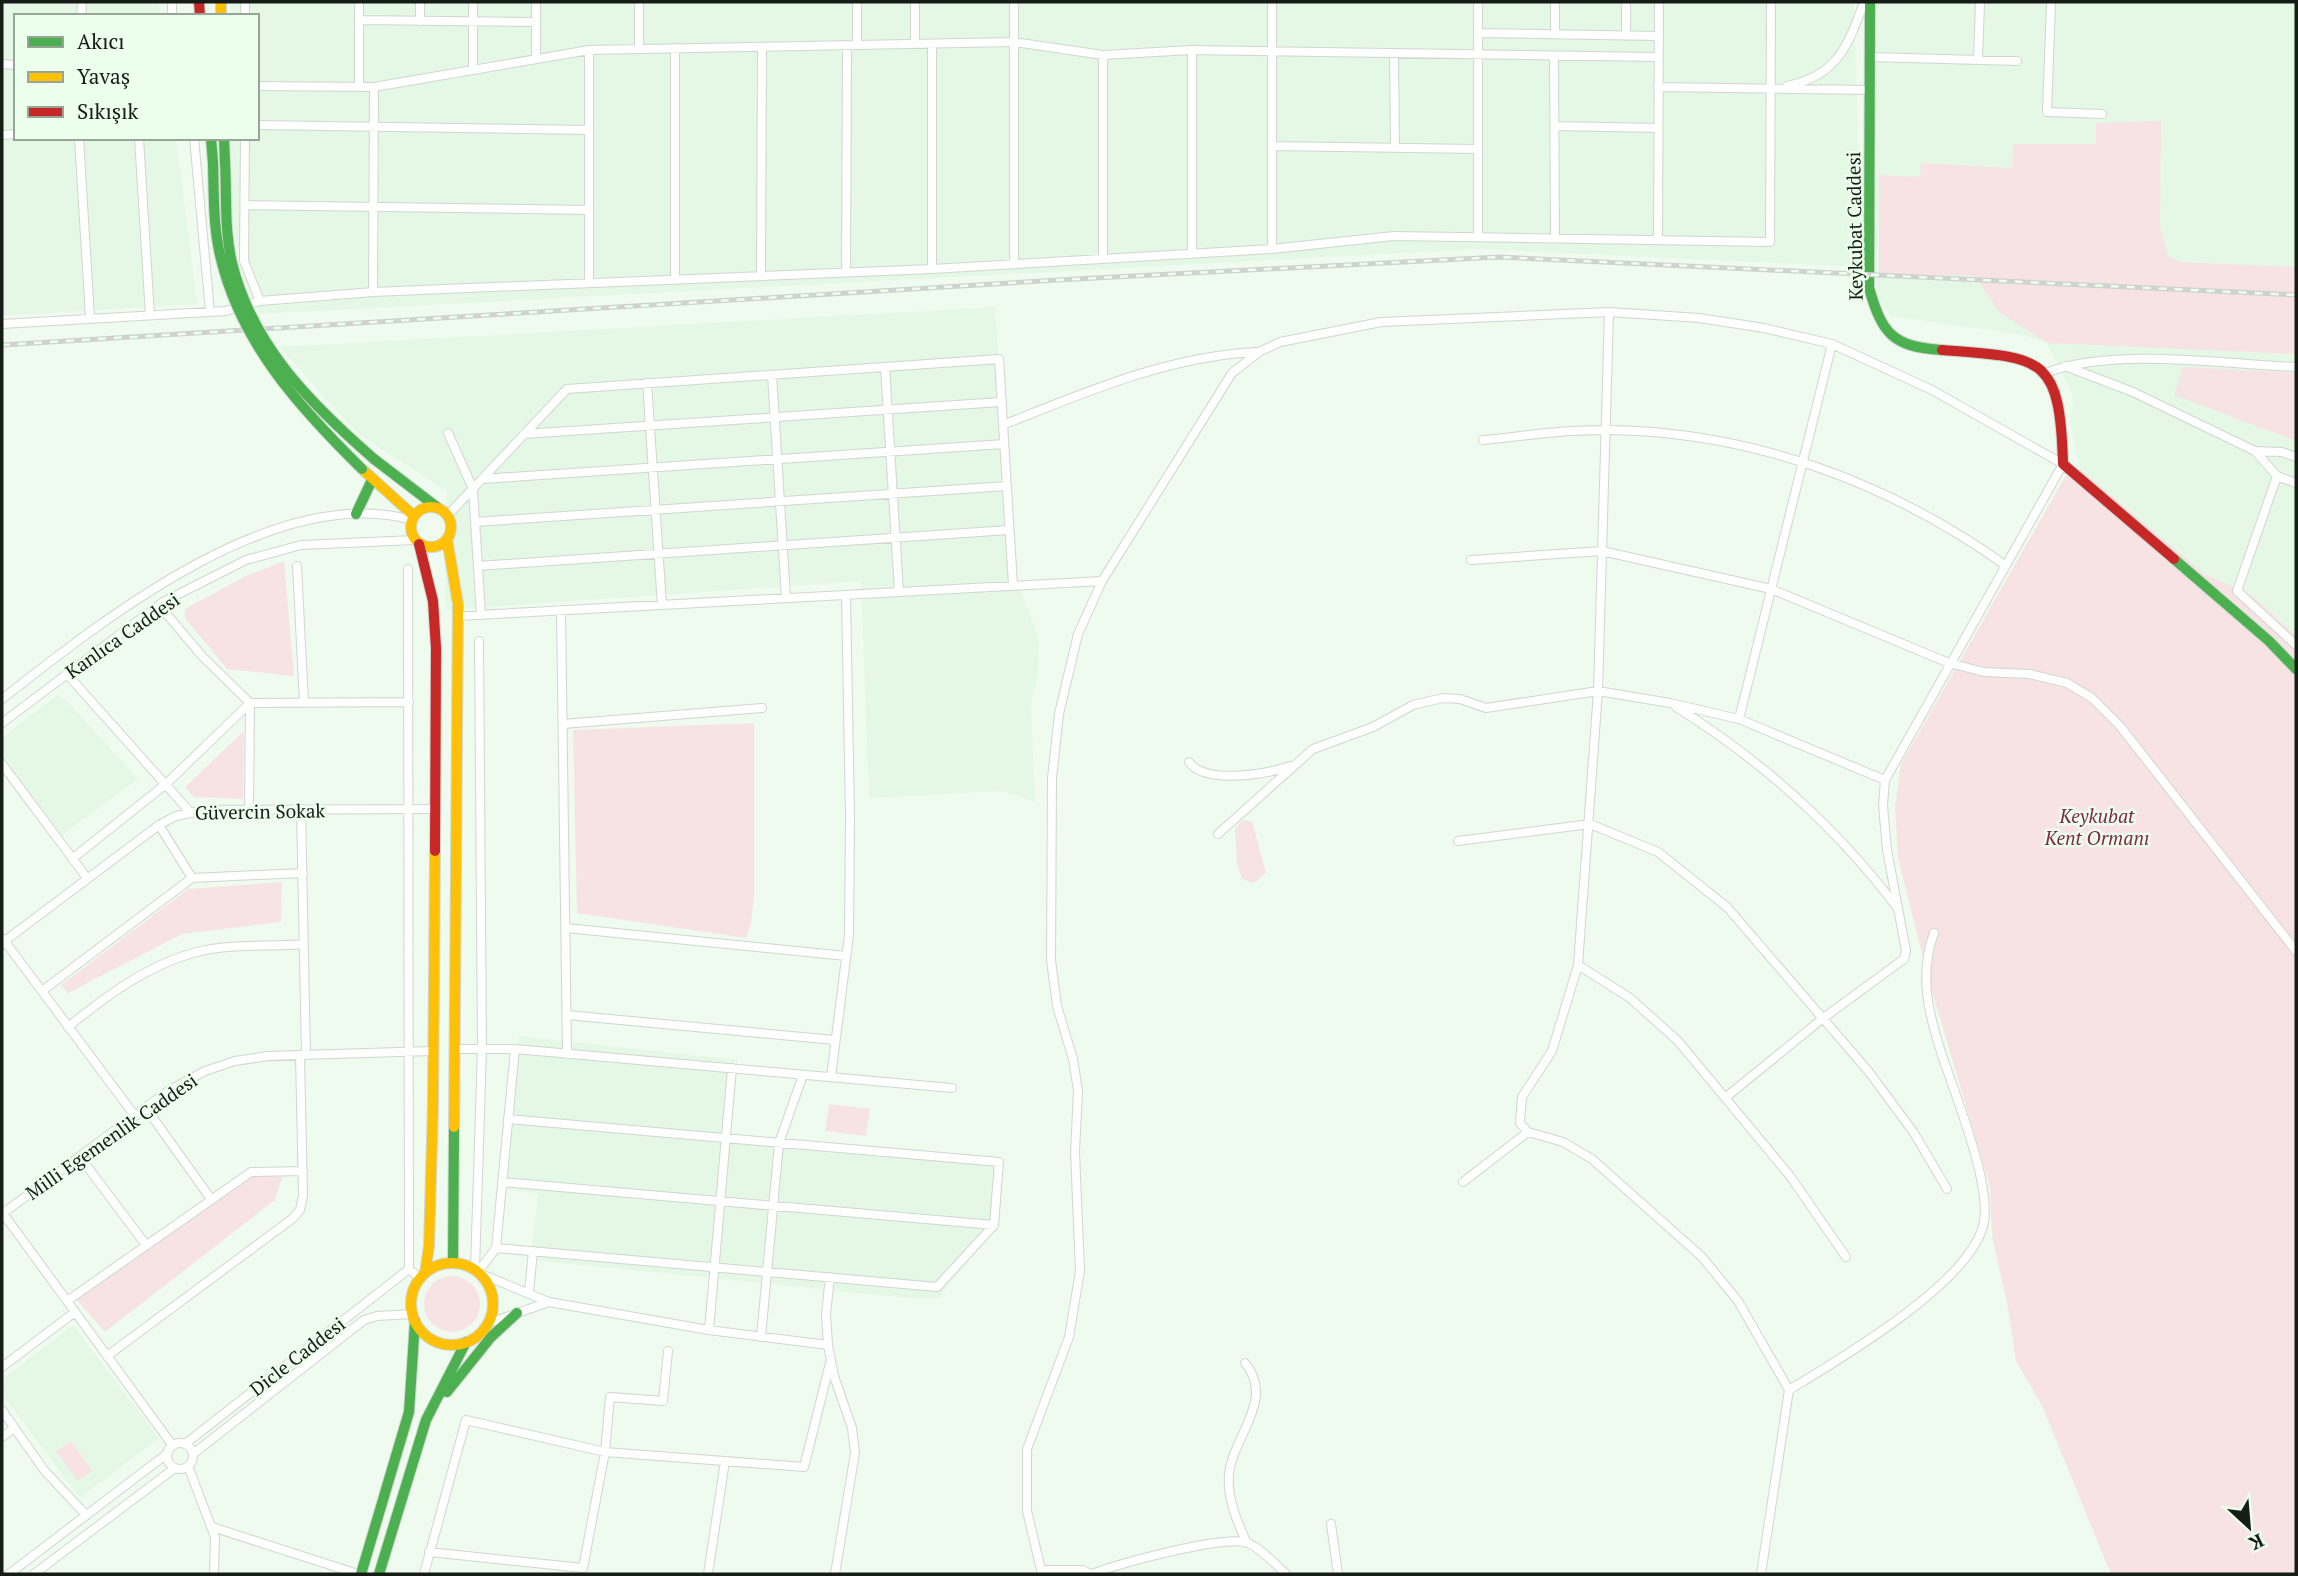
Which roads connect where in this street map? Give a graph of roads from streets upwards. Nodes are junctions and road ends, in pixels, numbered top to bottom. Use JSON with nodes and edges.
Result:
{"nodes":[{"id":1,"x":359,"y":2,"type":"edge"},
{"id":2,"x":420,"y":2,"type":"edge"},
{"id":3,"x":473,"y":2,"type":"edge"},
{"id":4,"x":536,"y":2,"type":"edge"},
{"id":5,"x":639,"y":2,"type":"edge"},
{"id":6,"x":857,"y":2,"type":"edge"},
{"id":7,"x":915,"y":2,"type":"edge"},
{"id":8,"x":1014,"y":2,"type":"edge"},
{"id":9,"x":1272,"y":2,"type":"edge"},
{"id":10,"x":1478,"y":2,"type":"edge"},
{"id":11,"x":1555,"y":2,"type":"edge"},
{"id":12,"x":1626,"y":2,"type":"edge"},
{"id":13,"x":1658,"y":2,"type":"edge"},
{"id":14,"x":1771,"y":2,"type":"edge"},
{"id":15,"x":1864,"y":2,"type":"edge"},
{"id":16,"x":1870,"y":2,"type":"edge"},
{"id":17,"x":1980,"y":2,"type":"edge"},
{"id":18,"x":2051,"y":2,"type":"edge"},
{"id":19,"x":359,"y":20,"type":"junction"},
{"id":20,"x":420,"y":21,"type":"junction"},
{"id":21,"x":473,"y":22,"type":"junction"},
{"id":22,"x":536,"y":22,"type":"junction"},
{"id":23,"x":1478,"y":33,"type":"junction"},
{"id":24,"x":1555,"y":34,"type":"junction"},
{"id":25,"x":1626,"y":36,"type":"junction"},
{"id":26,"x":1658,"y":36,"type":"junction"},
{"id":27,"x":1014,"y":42,"type":"junction"},
{"id":28,"x":915,"y":44,"type":"junction"},
{"id":29,"x":932,"y":44,"type":"junction"},
{"id":30,"x":847,"y":45,"type":"junction"},
{"id":31,"x":857,"y":45,"type":"junction"},
{"id":32,"x":762,"y":47,"type":"junction"},
{"id":33,"x":675,"y":48,"type":"junction"},
{"id":34,"x":639,"y":49,"type":"junction"},
{"id":35,"x":589,"y":50,"type":"junction"},
{"id":36,"x":1192,"y":50,"type":"junction"},
{"id":37,"x":1271,"y":51,"type":"junction"},
{"id":38,"x":1394,"y":53,"type":"junction"},
{"id":39,"x":1103,"y":55,"type":"junction"},
{"id":40,"x":1477,"y":55,"type":"junction"},
{"id":41,"x":1554,"y":56,"type":"junction"},
{"id":42,"x":1658,"y":57,"type":"junction"},
{"id":43,"x":1870,"y":57,"type":"junction"},
{"id":44,"x":536,"y":59,"type":"junction"},
{"id":45,"x":1978,"y":60,"type":"junction"},
{"id":46,"x":2017,"y":61,"type":"dead end"},
{"id":47,"x":473,"y":70,"type":"junction"},
{"id":48,"x":259,"y":86,"type":"edge"},
{"id":49,"x":359,"y":87,"type":"junction"},
{"id":50,"x":374,"y":87,"type":"junction"},
{"id":51,"x":1658,"y":87,"type":"junction"},
{"id":52,"x":1771,"y":89,"type":"junction"},
{"id":53,"x":1870,"y":90,"type":"junction"},
{"id":54,"x":2102,"y":114,"type":"dead end"},
{"id":55,"x":259,"y":125,"type":"edge"},
{"id":56,"x":374,"y":126,"type":"junction"},
{"id":57,"x":1555,"y":126,"type":"junction"},
{"id":58,"x":1658,"y":128,"type":"junction"},
{"id":59,"x":589,"y":130,"type":"junction"},
{"id":60,"x":79,"y":140,"type":"edge"},
{"id":61,"x":139,"y":140,"type":"edge"},
{"id":62,"x":194,"y":140,"type":"edge"},
{"id":63,"x":211,"y":140,"type":"edge"},
{"id":64,"x":225,"y":140,"type":"edge"},
{"id":65,"x":245,"y":140,"type":"edge"},
{"id":66,"x":1272,"y":146,"type":"junction"},
{"id":67,"x":1395,"y":148,"type":"junction"},
{"id":68,"x":1478,"y":149,"type":"junction"},
{"id":69,"x":245,"y":205,"type":"junction"},
{"id":70,"x":373,"y":207,"type":"junction"},
{"id":71,"x":589,"y":210,"type":"junction"},
{"id":72,"x":1478,"y":237,"type":"junction"},
{"id":73,"x":1555,"y":238,"type":"junction"},
{"id":74,"x":1658,"y":240,"type":"junction"},
{"id":75,"x":1272,"y":249,"type":"junction"},
{"id":76,"x":1192,"y":254,"type":"junction"},
{"id":77,"x":1102,"y":259,"type":"junction"},
{"id":78,"x":1014,"y":264,"type":"junction"},
{"id":79,"x":932,"y":269,"type":"junction"},
{"id":80,"x":846,"y":272,"type":"junction"},
{"id":81,"x":761,"y":276,"type":"junction"},
{"id":82,"x":675,"y":280,"type":"junction"},
{"id":83,"x":589,"y":283,"type":"junction"},
{"id":84,"x":373,"y":292,"type":"junction"},
{"id":85,"x":260,"y":301,"type":"junction"},
{"id":86,"x":210,"y":312,"type":"junction"},
{"id":87,"x":1609,"y":312,"type":"junction"},
{"id":88,"x":150,"y":315,"type":"junction"},
{"id":89,"x":90,"y":318,"type":"junction"},
{"id":90,"x":2,"y":324,"type":"edge"},
{"id":91,"x":1832,"y":344,"type":"junction"},
{"id":92,"x":1259,"y":352,"type":"junction"},
{"id":93,"x":2065,"y":366,"type":"junction"},
{"id":94,"x":884,"y":367,"type":"junction"},
{"id":95,"x":2296,"y":367,"type":"edge"},
{"id":96,"x":2046,"y":373,"type":"junction"},
{"id":97,"x":772,"y":375,"type":"junction"},
{"id":98,"x":647,"y":383,"type":"junction"},
{"id":99,"x":1001,"y":402,"type":"junction"},
{"id":100,"x":887,"y":410,"type":"junction"},
{"id":101,"x":774,"y":417,"type":"junction"},
{"id":102,"x":650,"y":425,"type":"junction"},
{"id":103,"x":1003,"y":425,"type":"junction"},
{"id":104,"x":1607,"y":430,"type":"junction"},
{"id":105,"x":448,"y":433,"type":"dead end"},
{"id":106,"x":524,"y":434,"type":"junction"},
{"id":107,"x":1483,"y":440,"type":"dead end"},
{"id":108,"x":1004,"y":444,"type":"junction"},
{"id":109,"x":890,"y":451,"type":"junction"},
{"id":110,"x":2255,"y":451,"type":"junction"},
{"id":111,"x":2296,"y":457,"type":"edge"},
{"id":112,"x":777,"y":459,"type":"junction"},
{"id":113,"x":1801,"y":461,"type":"junction"},
{"id":114,"x":2063,"y":464,"type":"junction"},
{"id":115,"x":653,"y":467,"type":"junction"},
{"id":116,"x":2277,"y":476,"type":"junction"},
{"id":117,"x":482,"y":479,"type":"junction"},
{"id":118,"x":372,"y":480,"type":"junction"},
{"id":119,"x":2296,"y":483,"type":"edge"},
{"id":120,"x":1007,"y":486,"type":"junction"},
{"id":121,"x":473,"y":489,"type":"junction"},
{"id":122,"x":893,"y":494,"type":"junction"},
{"id":123,"x":780,"y":502,"type":"junction"},
{"id":124,"x":438,"y":508,"type":"junction"},
{"id":125,"x":655,"y":510,"type":"junction"},
{"id":126,"x":356,"y":514,"type":"junction"},
{"id":127,"x":447,"y":516,"type":"junction"},
{"id":128,"x":413,"y":518,"type":"junction"},
{"id":129,"x":475,"y":522,"type":"junction"},
{"id":130,"x":1009,"y":530,"type":"junction"},
{"id":131,"x":896,"y":538,"type":"junction"},
{"id":132,"x":447,"y":539,"type":"junction"},
{"id":133,"x":417,"y":542,"type":"junction"},
{"id":134,"x":783,"y":545,"type":"junction"},
{"id":135,"x":1602,"y":551,"type":"junction"},
{"id":136,"x":658,"y":554,"type":"junction"},
{"id":137,"x":1471,"y":560,"type":"dead end"},
{"id":138,"x":2005,"y":565,"type":"junction"},
{"id":139,"x":297,"y":566,"type":"dead end"},
{"id":140,"x":478,"y":566,"type":"junction"},
{"id":141,"x":408,"y":569,"type":"dead end"},
{"id":142,"x":1102,"y":580,"type":"junction"},
{"id":143,"x":1013,"y":585,"type":"junction"},
{"id":144,"x":1771,"y":589,"type":"junction"},
{"id":145,"x":2237,"y":591,"type":"junction"},
{"id":146,"x":899,"y":592,"type":"junction"},
{"id":147,"x":846,"y":595,"type":"junction"},
{"id":148,"x":786,"y":598,"type":"junction"},
{"id":149,"x":159,"y":605,"type":"junction"},
{"id":150,"x":662,"y":605,"type":"junction"},
{"id":151,"x":561,"y":610,"type":"junction"},
{"id":152,"x":2233,"y":611,"type":"junction"},
{"id":153,"x":481,"y":615,"type":"junction"},
{"id":154,"x":458,"y":616,"type":"junction"},
{"id":155,"x":479,"y":641,"type":"dead end"},
{"id":156,"x":2296,"y":645,"type":"edge"},
{"id":157,"x":1950,"y":663,"type":"junction"},
{"id":158,"x":2296,"y":668,"type":"edge"},
{"id":159,"x":66,"y":673,"type":"junction"},
{"id":160,"x":1598,"y":691,"type":"junction"},
{"id":161,"x":2,"y":699,"type":"edge"},
{"id":162,"x":408,"y":702,"type":"junction"},
{"id":163,"x":250,"y":703,"type":"junction"},
{"id":164,"x":304,"y":703,"type":"junction"},
{"id":165,"x":1670,"y":703,"type":"junction"},
{"id":166,"x":762,"y":708,"type":"dead end"},
{"id":167,"x":1739,"y":719,"type":"junction"},
{"id":168,"x":2,"y":723,"type":"edge"},
{"id":169,"x":563,"y":724,"type":"junction"},
{"id":170,"x":1189,"y":762,"type":"dead end"},
{"id":171,"x":2,"y":764,"type":"edge"},
{"id":172,"x":1293,"y":765,"type":"junction"},
{"id":173,"x":1885,"y":780,"type":"junction"},
{"id":174,"x":166,"y":784,"type":"junction"},
{"id":175,"x":249,"y":809,"type":"junction"},
{"id":176,"x":301,"y":809,"type":"junction"},
{"id":177,"x":409,"y":809,"type":"junction"},
{"id":178,"x":435,"y":809,"type":"junction"},
{"id":179,"x":190,"y":812,"type":"junction"},
{"id":180,"x":1591,"y":824,"type":"junction"},
{"id":181,"x":159,"y":825,"type":"junction"},
{"id":182,"x":1218,"y":834,"type":"dead end"},
{"id":183,"x":1458,"y":841,"type":"dead end"},
{"id":184,"x":72,"y":859,"type":"junction"},
{"id":185,"x":303,"y":873,"type":"junction"},
{"id":186,"x":87,"y":878,"type":"junction"},
{"id":187,"x":192,"y":878,"type":"junction"},
{"id":188,"x":1900,"y":911,"type":"junction"},
{"id":189,"x":566,"y":928,"type":"junction"},
{"id":190,"x":1934,"y":933,"type":"dead end"},
{"id":191,"x":3,"y":940,"type":"edge"},
{"id":192,"x":304,"y":944,"type":"junction"},
{"id":193,"x":2296,"y":951,"type":"edge"},
{"id":194,"x":846,"y":956,"type":"junction"},
{"id":195,"x":1578,"y":965,"type":"junction"},
{"id":196,"x":42,"y":991,"type":"junction"},
{"id":197,"x":567,"y":1015,"type":"junction"},
{"id":198,"x":1822,"y":1019,"type":"junction"},
{"id":199,"x":68,"y":1027,"type":"junction"},
{"id":200,"x":835,"y":1041,"type":"junction"},
{"id":201,"x":454,"y":1049,"type":"junction"},
{"id":202,"x":482,"y":1049,"type":"junction"},
{"id":203,"x":514,"y":1049,"type":"junction"},
{"id":204,"x":408,"y":1051,"type":"junction"},
{"id":205,"x":433,"y":1051,"type":"junction"},
{"id":206,"x":567,"y":1054,"type":"junction"},
{"id":207,"x":303,"y":1055,"type":"junction"},
{"id":208,"x":732,"y":1068,"type":"junction"},
{"id":209,"x":803,"y":1074,"type":"junction"},
{"id":210,"x":831,"y":1077,"type":"junction"},
{"id":211,"x":952,"y":1087,"type":"dead end"},
{"id":212,"x":1725,"y":1098,"type":"junction"},
{"id":213,"x":146,"y":1108,"type":"junction"},
{"id":214,"x":135,"y":1116,"type":"junction"},
{"id":215,"x":508,"y":1119,"type":"junction"},
{"id":216,"x":1528,"y":1132,"type":"junction"},
{"id":217,"x":726,"y":1138,"type":"junction"},
{"id":218,"x":779,"y":1143,"type":"junction"},
{"id":219,"x":80,"y":1157,"type":"junction"},
{"id":220,"x":303,"y":1171,"type":"junction"},
{"id":221,"x":502,"y":1182,"type":"junction"},
{"id":222,"x":1463,"y":1182,"type":"dead end"},
{"id":223,"x":1947,"y":1189,"type":"dead end"},
{"id":224,"x":211,"y":1199,"type":"junction"},
{"id":225,"x":720,"y":1202,"type":"junction"},
{"id":226,"x":773,"y":1206,"type":"junction"},
{"id":227,"x":2,"y":1213,"type":"edge"},
{"id":228,"x":993,"y":1225,"type":"junction"},
{"id":229,"x":146,"y":1245,"type":"junction"},
{"id":230,"x":496,"y":1248,"type":"junction"},
{"id":231,"x":533,"y":1251,"type":"junction"},
{"id":232,"x":1846,"y":1257,"type":"dead end"},
{"id":233,"x":453,"y":1263,"type":"junction"},
{"id":234,"x":714,"y":1267,"type":"junction"},
{"id":235,"x":409,"y":1269,"type":"junction"},
{"id":236,"x":478,"y":1272,"type":"junction"},
{"id":237,"x":767,"y":1272,"type":"junction"},
{"id":238,"x":423,"y":1276,"type":"junction"},
{"id":239,"x":830,"y":1277,"type":"junction"},
{"id":240,"x":529,"y":1292,"type":"junction"},
{"id":241,"x":66,"y":1301,"type":"junction"},
{"id":242,"x":549,"y":1302,"type":"junction"},
{"id":243,"x":75,"y":1312,"type":"junction"},
{"id":244,"x":517,"y":1313,"type":"junction"},
{"id":245,"x":414,"y":1318,"type":"junction"},
{"id":246,"x":489,"y":1323,"type":"junction"},
{"id":247,"x":709,"y":1330,"type":"junction"},
{"id":248,"x":761,"y":1336,"type":"junction"},
{"id":249,"x":466,"y":1342,"type":"junction"},
{"id":250,"x":828,"y":1345,"type":"junction"},
{"id":251,"x":668,"y":1351,"type":"dead end"},
{"id":252,"x":107,"y":1356,"type":"junction"},
{"id":253,"x":830,"y":1363,"type":"junction"},
{"id":254,"x":1245,"y":1363,"type":"dead end"},
{"id":255,"x":2,"y":1367,"type":"edge"},
{"id":256,"x":1789,"y":1390,"type":"junction"},
{"id":257,"x":2,"y":1410,"type":"edge"},
{"id":258,"x":426,"y":1420,"type":"junction"},
{"id":259,"x":14,"y":1427,"type":"junction"},
{"id":260,"x":2,"y":1437,"type":"edge"},
{"id":261,"x":185,"y":1444,"type":"junction"},
{"id":262,"x":170,"y":1449,"type":"junction"},
{"id":263,"x":605,"y":1452,"type":"junction"},
{"id":264,"x":193,"y":1454,"type":"junction"},
{"id":265,"x":725,"y":1461,"type":"junction"},
{"id":266,"x":188,"y":1466,"type":"junction"},
{"id":267,"x":175,"y":1468,"type":"junction"},
{"id":268,"x":86,"y":1516,"type":"junction"},
{"id":269,"x":1331,"y":1524,"type":"dead end"},
{"id":270,"x":212,"y":1527,"type":"junction"},
{"id":271,"x":1247,"y":1543,"type":"junction"},
{"id":272,"x":429,"y":1552,"type":"junction"},
{"id":273,"x":1042,"y":1572,"type":"edge"},
{"id":274,"x":9,"y":1574,"type":"edge"},
{"id":275,"x":34,"y":1574,"type":"edge"},
{"id":276,"x":214,"y":1574,"type":"edge"},
{"id":277,"x":359,"y":1574,"type":"edge"},
{"id":278,"x":379,"y":1574,"type":"edge"},
{"id":279,"x":424,"y":1574,"type":"edge"},
{"id":280,"x":708,"y":1574,"type":"edge"},
{"id":281,"x":835,"y":1574,"type":"edge"},
{"id":282,"x":1091,"y":1574,"type":"edge"},
{"id":283,"x":1286,"y":1574,"type":"edge"},
{"id":284,"x":1338,"y":1574,"type":"edge"},
{"id":285,"x":1761,"y":1574,"type":"edge"}],
"edges":[{"from":1,"to":19,"type":"street"},
{"from":2,"to":20,"type":"street"},
{"from":3,"to":21,"type":"street"},
{"from":4,"to":22,"type":"street"},
{"from":5,"to":34,"type":"street"},
{"from":6,"to":31,"type":"street"},
{"from":7,"to":28,"type":"street"},
{"from":8,"to":27,"type":"street"},
{"from":9,"to":37,"type":"street"},
{"from":10,"to":23,"type":"street"},
{"from":11,"to":24,"type":"street"},
{"from":12,"to":25,"type":"street"},
{"from":13,"to":26,"type":"street"},
{"from":14,"to":52,"type":"street"},
{"from":15,"to":52,"type":"street"},
{"from":16,"to":43,"type":"street","name":"Keykubat Caddesi"},
{"from":17,"to":45,"type":"street"},
{"from":18,"to":54,"type":"street"},
{"from":19,"to":20,"type":"street"},
{"from":19,"to":49,"type":"street"},
{"from":20,"to":21,"type":"street"},
{"from":21,"to":22,"type":"street"},
{"from":21,"to":47,"type":"street"},
{"from":22,"to":44,"type":"street"},
{"from":23,"to":24,"type":"street"},
{"from":23,"to":40,"type":"street"},
{"from":24,"to":25,"type":"street"},
{"from":25,"to":26,"type":"street"},
{"from":26,"to":42,"type":"street"},
{"from":27,"to":29,"type":"street"},
{"from":27,"to":39,"type":"street"},
{"from":27,"to":78,"type":"street"},
{"from":28,"to":29,"type":"street"},
{"from":28,"to":31,"type":"street"},
{"from":29,"to":79,"type":"street"},
{"from":30,"to":31,"type":"street"},
{"from":30,"to":32,"type":"street"},
{"from":30,"to":80,"type":"street"},
{"from":32,"to":33,"type":"street"},
{"from":32,"to":81,"type":"street"},
{"from":33,"to":34,"type":"street"},
{"from":33,"to":82,"type":"street"},
{"from":34,"to":35,"type":"street"},
{"from":35,"to":44,"type":"street"},
{"from":35,"to":59,"type":"street"},
{"from":36,"to":37,"type":"street"},
{"from":36,"to":39,"type":"street"},
{"from":36,"to":76,"type":"street"},
{"from":37,"to":38,"type":"street"},
{"from":37,"to":66,"type":"street"},
{"from":38,"to":40,"type":"street"},
{"from":38,"to":67,"type":"street"},
{"from":39,"to":77,"type":"street"},
{"from":40,"to":41,"type":"street"},
{"from":40,"to":68,"type":"street"},
{"from":41,"to":42,"type":"street"},
{"from":41,"to":57,"type":"street"},
{"from":42,"to":51,"type":"street"},
{"from":43,"to":45,"type":"street"},
{"from":43,"to":53,"type":"street","name":"Keykubat Caddesi"},
{"from":44,"to":47,"type":"street"},
{"from":45,"to":46,"type":"street"},
{"from":47,"to":50,"type":"street"},
{"from":48,"to":49,"type":"street"},
{"from":49,"to":50,"type":"street"},
{"from":50,"to":56,"type":"street"},
{"from":51,"to":52,"type":"street"},
{"from":51,"to":58,"type":"street"},
{"from":52,"to":53,"type":"street"},
{"from":52,"to":74,"type":"street"},
{"from":53,"to":96,"type":"street","name":"Keykubat Caddesi"},
{"from":55,"to":56,"type":"street"},
{"from":56,"to":59,"type":"street"},
{"from":56,"to":70,"type":"street"},
{"from":57,"to":58,"type":"street"},
{"from":57,"to":73,"type":"street"},
{"from":58,"to":74,"type":"street"},
{"from":59,"to":71,"type":"street"},
{"from":60,"to":89,"type":"street"},
{"from":61,"to":88,"type":"street"},
{"from":62,"to":86,"type":"street"},
{"from":63,"to":118,"type":"street","bridge":true},
{"from":64,"to":124,"type":"street","bridge":true},
{"from":65,"to":69,"type":"street"},
{"from":66,"to":67,"type":"street"},
{"from":66,"to":75,"type":"street"},
{"from":67,"to":68,"type":"street"},
{"from":68,"to":72,"type":"street"},
{"from":69,"to":70,"type":"street"},
{"from":69,"to":85,"type":"street"},
{"from":70,"to":71,"type":"street"},
{"from":70,"to":84,"type":"street"},
{"from":71,"to":83,"type":"street"},
{"from":72,"to":73,"type":"street"},
{"from":72,"to":75,"type":"street"},
{"from":73,"to":74,"type":"street"},
{"from":75,"to":76,"type":"street"},
{"from":76,"to":77,"type":"street"},
{"from":77,"to":78,"type":"street"},
{"from":78,"to":79,"type":"street"},
{"from":79,"to":80,"type":"street"},
{"from":80,"to":81,"type":"street"},
{"from":81,"to":82,"type":"street"},
{"from":82,"to":83,"type":"street"},
{"from":83,"to":84,"type":"street"},
{"from":84,"to":85,"type":"street"},
{"from":85,"to":86,"type":"street"},
{"from":86,"to":88,"type":"street"},
{"from":87,"to":91,"type":"street"},
{"from":87,"to":92,"type":"street"},
{"from":87,"to":104,"type":"street"},
{"from":88,"to":89,"type":"street"},
{"from":89,"to":90,"type":"street"},
{"from":91,"to":113,"type":"street"},
{"from":91,"to":114,"type":"street"},
{"from":92,"to":103,"type":"street"},
{"from":92,"to":142,"type":"street"},
{"from":93,"to":95,"type":"street"},
{"from":93,"to":96,"type":"street"},
{"from":93,"to":110,"type":"street"},
{"from":94,"to":97,"type":"street"},
{"from":94,"to":99,"type":"street"},
{"from":94,"to":100,"type":"street"},
{"from":96,"to":114,"type":"street"},
{"from":97,"to":98,"type":"street"},
{"from":97,"to":101,"type":"street"},
{"from":98,"to":102,"type":"street"},
{"from":98,"to":106,"type":"street"},
{"from":99,"to":100,"type":"street"},
{"from":99,"to":103,"type":"street"},
{"from":100,"to":101,"type":"street"},
{"from":100,"to":109,"type":"street"},
{"from":101,"to":102,"type":"street"},
{"from":101,"to":112,"type":"street"},
{"from":102,"to":106,"type":"street"},
{"from":102,"to":115,"type":"street"},
{"from":103,"to":108,"type":"street"},
{"from":104,"to":107,"type":"street"},
{"from":104,"to":113,"type":"street"},
{"from":104,"to":135,"type":"street"},
{"from":105,"to":121,"type":"street"},
{"from":106,"to":117,"type":"street"},
{"from":108,"to":109,"type":"street"},
{"from":108,"to":120,"type":"street"},
{"from":109,"to":112,"type":"street"},
{"from":109,"to":122,"type":"street"},
{"from":110,"to":111,"type":"street"},
{"from":110,"to":116,"type":"street"},
{"from":112,"to":115,"type":"street"},
{"from":112,"to":123,"type":"street"},
{"from":113,"to":138,"type":"street"},
{"from":113,"to":144,"type":"street"},
{"from":114,"to":138,"type":"street"},
{"from":114,"to":152,"type":"street"},
{"from":115,"to":117,"type":"street"},
{"from":115,"to":125,"type":"street"},
{"from":116,"to":119,"type":"street"},
{"from":116,"to":145,"type":"street"},
{"from":117,"to":121,"type":"street"},
{"from":118,"to":126,"type":"street"},
{"from":118,"to":128,"type":"street"},
{"from":120,"to":122,"type":"street"},
{"from":120,"to":130,"type":"street"},
{"from":121,"to":127,"type":"street"},
{"from":121,"to":129,"type":"street"},
{"from":122,"to":123,"type":"street"},
{"from":122,"to":131,"type":"street"},
{"from":123,"to":125,"type":"street"},
{"from":123,"to":134,"type":"street"},
{"from":124,"to":127,"type":"street"},
{"from":124,"to":128,"type":"street"},
{"from":125,"to":129,"type":"street"},
{"from":125,"to":136,"type":"street"},
{"from":126,"to":128,"type":"street","name":"Kanlıca Caddesi"},
{"from":126,"to":161,"type":"street","name":"Kanlıca Caddesi"},
{"from":127,"to":132,"type":"street"},
{"from":128,"to":133,"type":"street"},
{"from":129,"to":140,"type":"street"},
{"from":130,"to":131,"type":"street"},
{"from":130,"to":143,"type":"street"},
{"from":131,"to":134,"type":"street"},
{"from":131,"to":146,"type":"street"},
{"from":132,"to":133,"type":"street"},
{"from":132,"to":154,"type":"street"},
{"from":133,"to":149,"type":"street","name":"Kanlıca Caddesi"},
{"from":133,"to":178,"type":"street"},
{"from":134,"to":136,"type":"street"},
{"from":134,"to":148,"type":"street"},
{"from":135,"to":137,"type":"street"},
{"from":135,"to":144,"type":"street"},
{"from":135,"to":160,"type":"street"},
{"from":136,"to":140,"type":"street"},
{"from":136,"to":150,"type":"street"},
{"from":138,"to":157,"type":"street"},
{"from":139,"to":164,"type":"street"},
{"from":140,"to":153,"type":"street"},
{"from":141,"to":162,"type":"street"},
{"from":142,"to":143,"type":"street"},
{"from":142,"to":273,"type":"street"},
{"from":143,"to":146,"type":"street"},
{"from":144,"to":157,"type":"street"},
{"from":144,"to":167,"type":"street"},
{"from":145,"to":152,"type":"street"},
{"from":145,"to":156,"type":"street"},
{"from":146,"to":147,"type":"street"},
{"from":147,"to":148,"type":"street"},
{"from":147,"to":194,"type":"street"},
{"from":148,"to":150,"type":"street"},
{"from":149,"to":159,"type":"street","name":"Kanlıca Caddesi"},
{"from":149,"to":163,"type":"street"},
{"from":150,"to":151,"type":"street"},
{"from":151,"to":153,"type":"street"},
{"from":151,"to":169,"type":"street"},
{"from":152,"to":158,"type":"street"},
{"from":153,"to":154,"type":"street"},
{"from":154,"to":201,"type":"street"},
{"from":155,"to":202,"type":"street"},
{"from":157,"to":173,"type":"street"},
{"from":157,"to":193,"type":"street"},
{"from":159,"to":168,"type":"street","name":"Kanlıca Caddesi"},
{"from":159,"to":174,"type":"street"},
{"from":160,"to":165,"type":"street"},
{"from":160,"to":172,"type":"street"},
{"from":160,"to":180,"type":"street"},
{"from":162,"to":164,"type":"street"},
{"from":162,"to":177,"type":"street"},
{"from":163,"to":164,"type":"street"},
{"from":163,"to":174,"type":"street"},
{"from":163,"to":175,"type":"street"},
{"from":165,"to":167,"type":"street"},
{"from":165,"to":188,"type":"street"},
{"from":166,"to":169,"type":"street"},
{"from":167,"to":173,"type":"street"},
{"from":169,"to":189,"type":"street"},
{"from":170,"to":172,"type":"street"},
{"from":171,"to":184,"type":"street"},
{"from":172,"to":182,"type":"street"},
{"from":173,"to":188,"type":"street"},
{"from":174,"to":179,"type":"street"},
{"from":174,"to":184,"type":"street"},
{"from":175,"to":176,"type":"street","name":"Güvercin Sokak"},
{"from":175,"to":179,"type":"street","name":"Güvercin Sokak"},
{"from":176,"to":177,"type":"street","name":"Güvercin Sokak"},
{"from":176,"to":185,"type":"street"},
{"from":177,"to":178,"type":"street","name":"Güvercin Sokak"},
{"from":177,"to":204,"type":"street"},
{"from":178,"to":205,"type":"street"},
{"from":179,"to":181,"type":"street","name":"Güvercin Sokak"},
{"from":180,"to":183,"type":"street"},
{"from":180,"to":195,"type":"street"},
{"from":180,"to":198,"type":"street"},
{"from":181,"to":186,"type":"street","name":"Güvercin Sokak"},
{"from":181,"to":187,"type":"street"},
{"from":184,"to":186,"type":"street"},
{"from":185,"to":187,"type":"street"},
{"from":185,"to":192,"type":"street"},
{"from":186,"to":191,"type":"street","name":"Güvercin Sokak"},
{"from":187,"to":196,"type":"street"},
{"from":188,"to":198,"type":"street"},
{"from":189,"to":194,"type":"street"},
{"from":189,"to":197,"type":"street"},
{"from":190,"to":256,"type":"street"},
{"from":191,"to":196,"type":"street"},
{"from":192,"to":199,"type":"street"},
{"from":192,"to":207,"type":"street"},
{"from":194,"to":200,"type":"street"},
{"from":195,"to":212,"type":"street"},
{"from":195,"to":216,"type":"street"},
{"from":196,"to":199,"type":"street"},
{"from":197,"to":200,"type":"street"},
{"from":197,"to":206,"type":"street"},
{"from":198,"to":212,"type":"street"},
{"from":198,"to":223,"type":"street"},
{"from":199,"to":214,"type":"street"},
{"from":200,"to":210,"type":"street"},
{"from":201,"to":202,"type":"street"},
{"from":201,"to":233,"type":"street"},
{"from":202,"to":203,"type":"street"},
{"from":202,"to":236,"type":"street"},
{"from":203,"to":206,"type":"street"},
{"from":203,"to":215,"type":"street"},
{"from":204,"to":205,"type":"street","name":"Milli Egemenlik Caddesi"},
{"from":204,"to":207,"type":"street","name":"Milli Egemenlik Caddesi"},
{"from":204,"to":235,"type":"street"},
{"from":205,"to":238,"type":"street"},
{"from":206,"to":208,"type":"street"},
{"from":207,"to":213,"type":"street","name":"Milli Egemenlik Caddesi"},
{"from":207,"to":220,"type":"street"},
{"from":208,"to":209,"type":"street"},
{"from":208,"to":217,"type":"street"},
{"from":209,"to":210,"type":"street"},
{"from":209,"to":218,"type":"street"},
{"from":210,"to":211,"type":"street"},
{"from":212,"to":232,"type":"street"},
{"from":213,"to":214,"type":"street","name":"Milli Egemenlik Caddesi"},
{"from":213,"to":224,"type":"street"},
{"from":214,"to":219,"type":"street","name":"Milli Egemenlik Caddesi"},
{"from":215,"to":217,"type":"street"},
{"from":215,"to":221,"type":"street"},
{"from":216,"to":222,"type":"street"},
{"from":216,"to":256,"type":"street"},
{"from":217,"to":218,"type":"street"},
{"from":217,"to":225,"type":"street"},
{"from":218,"to":226,"type":"street"},
{"from":218,"to":228,"type":"street"},
{"from":219,"to":227,"type":"street","name":"Milli Egemenlik Caddesi"},
{"from":219,"to":229,"type":"street"},
{"from":220,"to":224,"type":"street"},
{"from":220,"to":252,"type":"street"},
{"from":221,"to":225,"type":"street"},
{"from":221,"to":230,"type":"street"},
{"from":224,"to":229,"type":"street"},
{"from":225,"to":226,"type":"street"},
{"from":225,"to":234,"type":"street"},
{"from":226,"to":228,"type":"street"},
{"from":226,"to":237,"type":"street"},
{"from":227,"to":241,"type":"street"},
{"from":228,"to":239,"type":"street"},
{"from":229,"to":241,"type":"street"},
{"from":230,"to":231,"type":"street"},
{"from":230,"to":236,"type":"street"},
{"from":231,"to":234,"type":"street"},
{"from":231,"to":240,"type":"street"},
{"from":233,"to":236,"type":"street"},
{"from":233,"to":238,"type":"street"},
{"from":234,"to":237,"type":"street"},
{"from":234,"to":247,"type":"street"},
{"from":235,"to":238,"type":"street"},
{"from":235,"to":261,"type":"street","name":"Dicle Caddesi"},
{"from":236,"to":240,"type":"street"},
{"from":236,"to":246,"type":"street"},
{"from":237,"to":239,"type":"street"},
{"from":237,"to":248,"type":"street"},
{"from":238,"to":245,"type":"street"},
{"from":239,"to":250,"type":"street"},
{"from":240,"to":242,"type":"street"},
{"from":241,"to":243,"type":"street"},
{"from":242,"to":244,"type":"street"},
{"from":242,"to":247,"type":"street"},
{"from":243,"to":252,"type":"street"},
{"from":243,"to":255,"type":"street"},
{"from":244,"to":246,"type":"street"},
{"from":244,"to":258,"type":"street"},
{"from":245,"to":249,"type":"street"},
{"from":245,"to":264,"type":"street","name":"Dicle Caddesi"},
{"from":245,"to":277,"type":"street"},
{"from":246,"to":249,"type":"street"},
{"from":247,"to":248,"type":"street"},
{"from":248,"to":250,"type":"street"},
{"from":249,"to":258,"type":"street"},
{"from":250,"to":253,"type":"street"},
{"from":251,"to":263,"type":"street"},
{"from":252,"to":262,"type":"street"},
{"from":253,"to":265,"type":"street"},
{"from":253,"to":281,"type":"street"},
{"from":254,"to":271,"type":"street"},
{"from":256,"to":285,"type":"street"},
{"from":257,"to":259,"type":"street"},
{"from":258,"to":278,"type":"street"},
{"from":259,"to":260,"type":"street"},
{"from":259,"to":268,"type":"street"},
{"from":261,"to":262,"type":"street"},
{"from":261,"to":264,"type":"street"},
{"from":262,"to":267,"type":"street"},
{"from":262,"to":268,"type":"street"},
{"from":263,"to":265,"type":"street"},
{"from":263,"to":272,"type":"street"},
{"from":263,"to":272,"type":"street"},
{"from":264,"to":266,"type":"street"},
{"from":265,"to":280,"type":"street"},
{"from":266,"to":267,"type":"street"},
{"from":266,"to":270,"type":"street"},
{"from":267,"to":275,"type":"street"},
{"from":268,"to":274,"type":"street"},
{"from":269,"to":284,"type":"street"},
{"from":270,"to":276,"type":"street"},
{"from":270,"to":277,"type":"street"},
{"from":271,"to":282,"type":"street"},
{"from":271,"to":283,"type":"street"},
{"from":272,"to":279,"type":"street"},
{"from":273,"to":282,"type":"street"}]}
